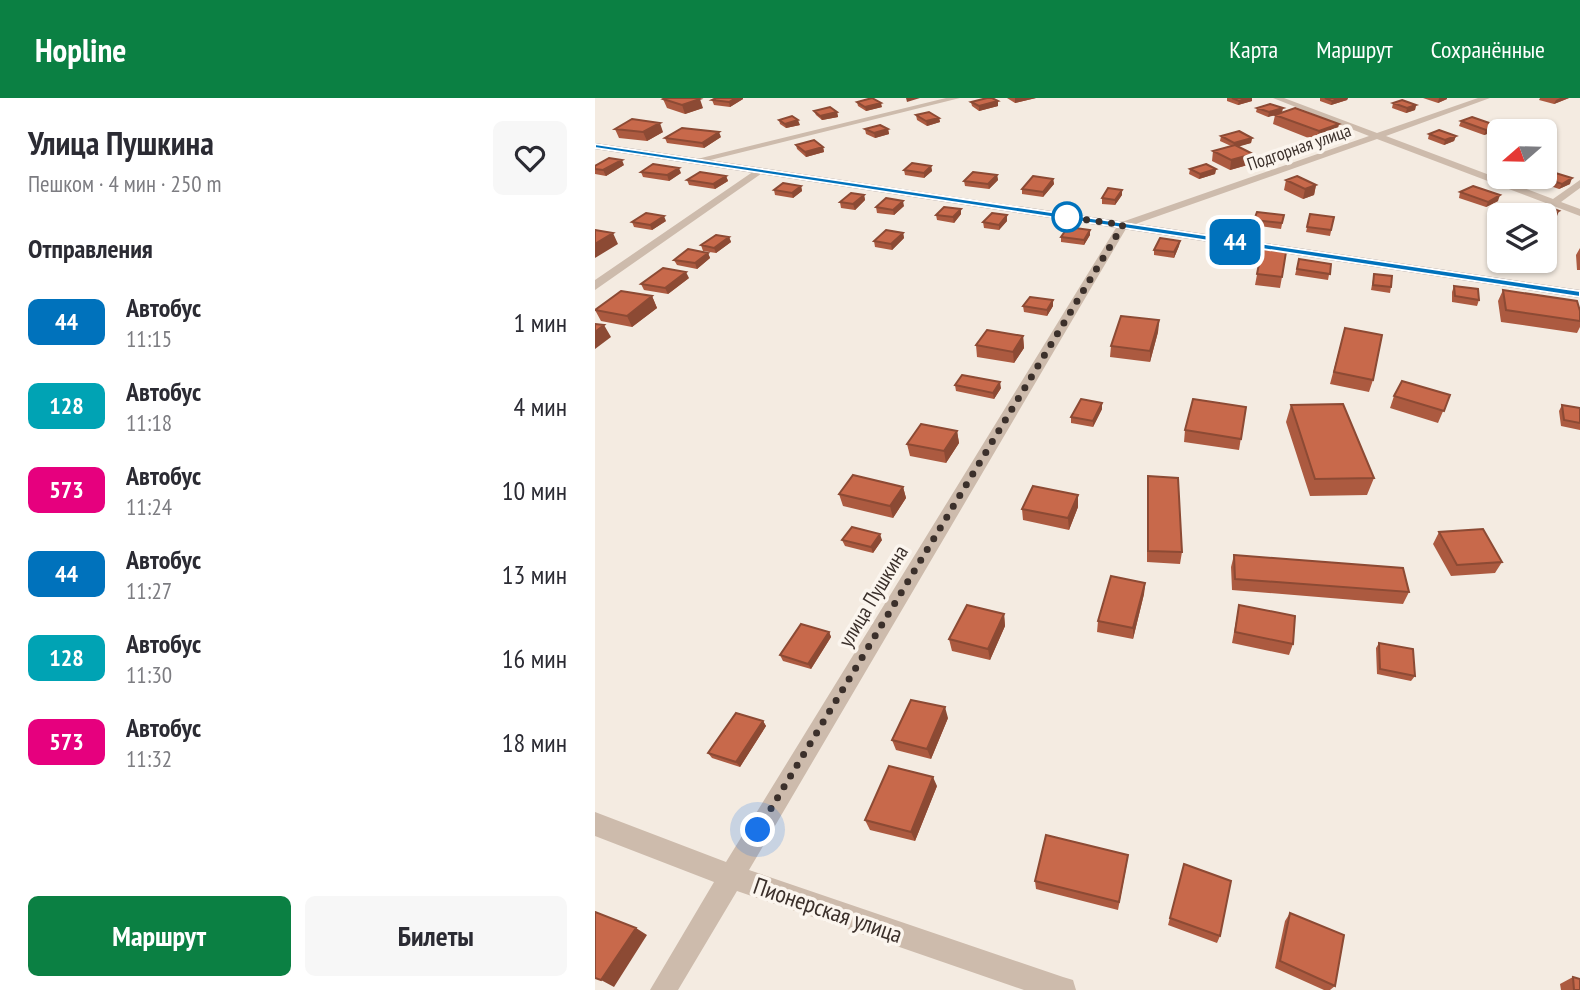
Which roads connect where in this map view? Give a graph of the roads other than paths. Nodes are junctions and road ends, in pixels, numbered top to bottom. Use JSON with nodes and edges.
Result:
{"nodes":[{"id":1,"x":956,"y":98,"type":"edge"},
{"id":2,"x":1277,"y":98,"type":"edge"},
{"id":3,"x":1486,"y":98,"type":"edge"},
{"id":4,"x":1375,"y":137,"type":"junction"},
{"id":5,"x":595,"y":146,"type":"edge"},
{"id":6,"x":694,"y":161,"type":"junction"},
{"id":7,"x":760,"y":172,"type":"junction"},
{"id":8,"x":1580,"y":183,"type":"edge"},
{"id":9,"x":1551,"y":203,"type":"edge"},
{"id":10,"x":1555,"y":203,"type":"edge"},
{"id":11,"x":1557,"y":205,"type":"edge"},
{"id":12,"x":1580,"y":213,"type":"edge"},
{"id":13,"x":1123,"y":225,"type":"junction"},
{"id":14,"x":595,"y":286,"type":"edge"},
{"id":15,"x":1580,"y":294,"type":"edge"},
{"id":16,"x":595,"y":824,"type":"edge"},
{"id":17,"x":730,"y":876,"type":"junction"},
{"id":18,"x":663,"y":990,"type":"edge"},
{"id":19,"x":1063,"y":990,"type":"edge"}],
"edges":[{"from":1,"to":6,"type":"street"},
{"from":2,"to":4,"type":"street"},
{"from":3,"to":4,"type":"street","name":"Подгорная улица"},
{"from":4,"to":9,"type":"street"},
{"from":4,"to":13,"type":"street","name":"Подгорная улица"},
{"from":5,"to":6,"type":"main road"},
{"from":6,"to":7,"type":"main road"},
{"from":7,"to":13,"type":"main road"},
{"from":7,"to":14,"type":"street"},
{"from":8,"to":10,"type":"street"},
{"from":11,"to":12,"type":"street"},
{"from":13,"to":15,"type":"main road"},
{"from":13,"to":17,"type":"street","name":"улица Пушкина"},
{"from":16,"to":17,"type":"street","name":"Пионерская улица"},
{"from":17,"to":18,"type":"street","name":"улица Пушкина"},
{"from":17,"to":19,"type":"street","name":"Пионерская улица"}]}
